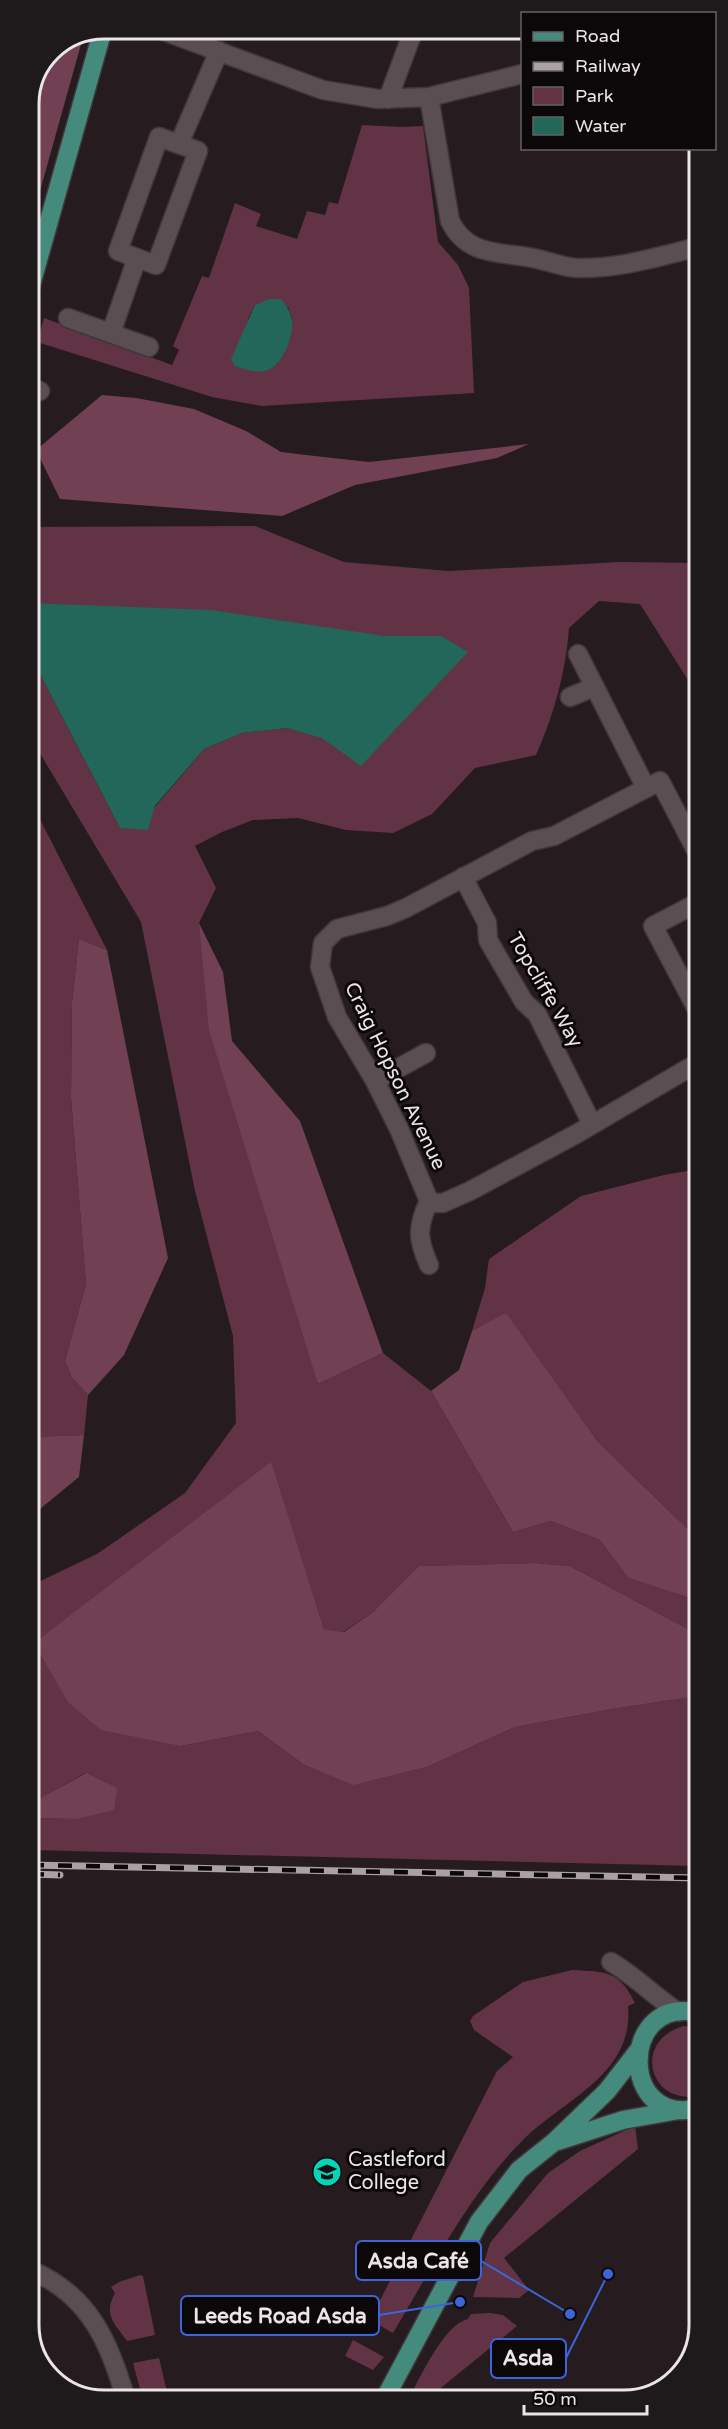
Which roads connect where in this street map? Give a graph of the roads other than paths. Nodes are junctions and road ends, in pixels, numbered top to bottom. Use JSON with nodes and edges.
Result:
{"nodes":[{"id":1,"x":100,"y":39,"type":"edge"},
{"id":2,"x":187,"y":39,"type":"edge"},
{"id":3,"x":410,"y":39,"type":"edge"},
{"id":4,"x":219,"y":51,"type":"junction"},
{"id":5,"x":521,"y":74,"type":"edge"},
{"id":6,"x":429,"y":97,"type":"junction"},
{"id":7,"x":388,"y":99,"type":"junction"},
{"id":8,"x":179,"y":144,"type":"junction"},
{"id":9,"x":689,"y":249,"type":"edge"},
{"id":10,"x":39,"y":256,"type":"edge"},
{"id":11,"x":137,"y":258,"type":"junction"},
{"id":12,"x":68,"y":318,"type":"dead end"},
{"id":13,"x":111,"y":333,"type":"junction"},
{"id":14,"x":149,"y":347,"type":"dead end"},
{"id":15,"x":578,"y":654,"type":"dead end"},
{"id":16,"x":594,"y":687,"type":"junction"},
{"id":17,"x":570,"y":697,"type":"dead end"},
{"id":18,"x":646,"y":788,"type":"junction"},
{"id":19,"x":689,"y":835,"type":"edge"},
{"id":20,"x":463,"y":877,"type":"junction"},
{"id":21,"x":689,"y":907,"type":"edge"},
{"id":22,"x":689,"y":994,"type":"edge"},
{"id":23,"x":426,"y":1053,"type":"dead end"},
{"id":24,"x":689,"y":1068,"type":"edge"},
{"id":25,"x":375,"y":1081,"type":"junction"},
{"id":26,"x":592,"y":1124,"type":"junction"},
{"id":27,"x":429,"y":1201,"type":"junction"},
{"id":28,"x":429,"y":1265,"type":"dead end"},
{"id":29,"x":610,"y":1962,"type":"dead end"},
{"id":30,"x":644,"y":1986,"type":"junction"},
{"id":31,"x":678,"y":2012,"type":"junction"},
{"id":32,"x":689,"y":2013,"type":"edge"},
{"id":33,"x":653,"y":2025,"type":"junction"},
{"id":34,"x":638,"y":2051,"type":"junction"},
{"id":35,"x":689,"y":2110,"type":"edge"},
{"id":36,"x":689,"y":2110,"type":"edge"},
{"id":37,"x":554,"y":2142,"type":"junction"},
{"id":38,"x":39,"y":2274,"type":"edge"},
{"id":39,"x":123,"y":2390,"type":"edge"},
{"id":40,"x":389,"y":2390,"type":"edge"}],
"edges":[{"from":1,"to":10,"type":"main road"},
{"from":2,"to":4,"type":"street"},
{"from":3,"to":7,"type":"street"},
{"from":4,"to":7,"type":"street"},
{"from":4,"to":8,"type":"street"},
{"from":5,"to":6,"type":"street"},
{"from":6,"to":7,"type":"street"},
{"from":6,"to":9,"type":"street"},
{"from":8,"to":11,"type":"street"},
{"from":8,"to":11,"type":"street"},
{"from":11,"to":13,"type":"street"},
{"from":12,"to":13,"type":"street"},
{"from":13,"to":14,"type":"street"},
{"from":15,"to":16,"type":"street"},
{"from":16,"to":17,"type":"street"},
{"from":16,"to":18,"type":"street"},
{"from":18,"to":19,"type":"street"},
{"from":18,"to":20,"type":"street","name":"Craig Hopson Avenue"},
{"from":20,"to":25,"type":"street","name":"Craig Hopson Avenue"},
{"from":20,"to":26,"type":"street","name":"Topcliffe Way"},
{"from":21,"to":22,"type":"street"},
{"from":23,"to":25,"type":"street"},
{"from":24,"to":26,"type":"street","name":"Craig Hopson Avenue"},
{"from":25,"to":27,"type":"street","name":"Craig Hopson Avenue"},
{"from":26,"to":27,"type":"street","name":"Craig Hopson Avenue"},
{"from":27,"to":28,"type":"street"},
{"from":29,"to":30,"type":"street"},
{"from":30,"to":31,"type":"street"},
{"from":30,"to":33,"type":"street"},
{"from":31,"to":32,"type":"main road"},
{"from":31,"to":33,"type":"main road"},
{"from":33,"to":34,"type":"main road"},
{"from":34,"to":35,"type":"main road"},
{"from":34,"to":37,"type":"main road"},
{"from":36,"to":37,"type":"main road"},
{"from":37,"to":40,"type":"main road"},
{"from":38,"to":39,"type":"street"}]}
